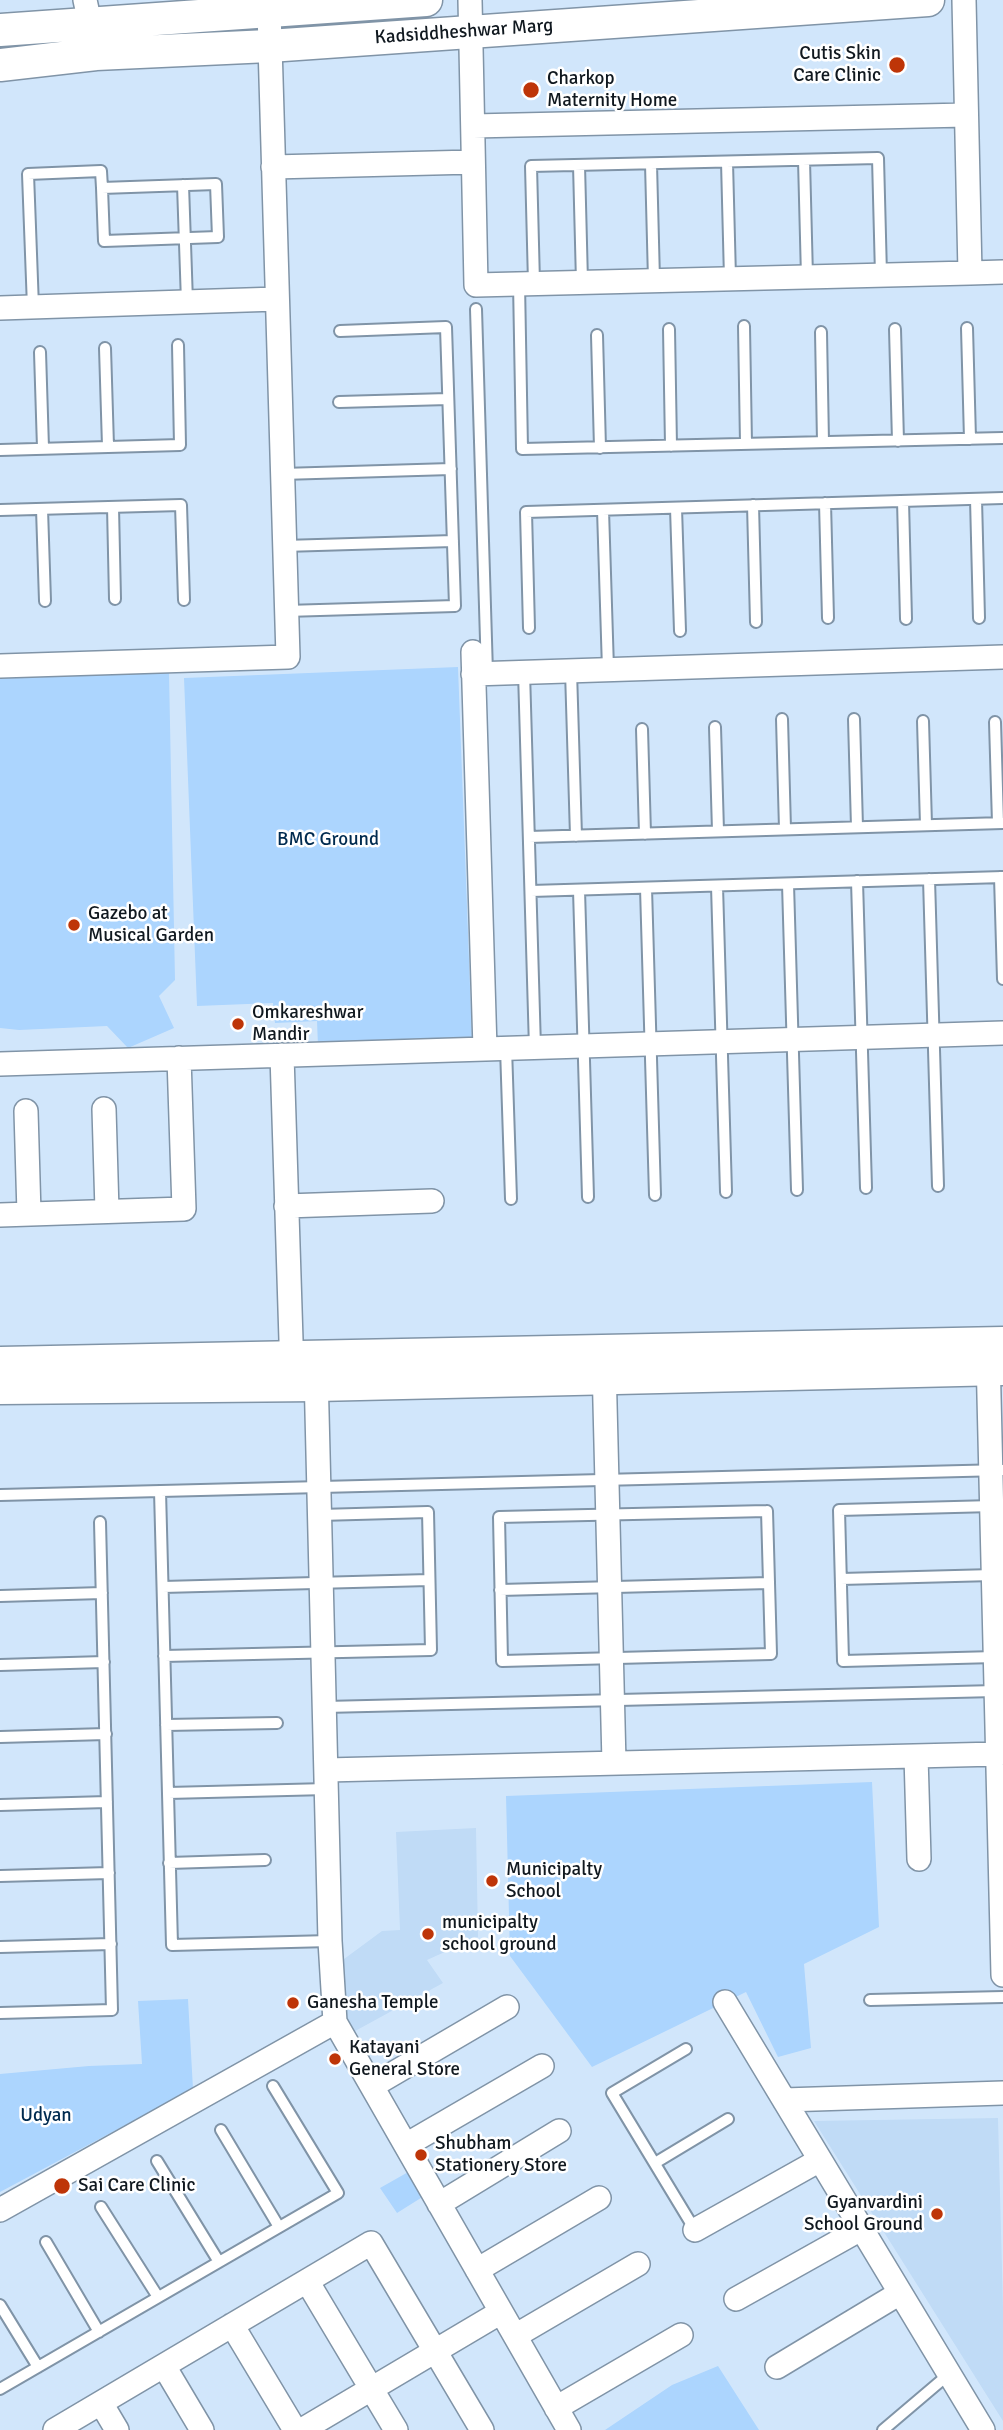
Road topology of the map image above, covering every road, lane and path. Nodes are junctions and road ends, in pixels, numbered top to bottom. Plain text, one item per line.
1 (426, 0) edge
2 (470, 0) edge
3 (928, 0) edge
4 (964, 0) edge
5 (178, 9) edge
6 (268, 11) junction
7 (90, 26) edge
8 (0, 30) edge
9 (472, 32) junction
10 (269, 46) junction
11 (0, 65) edge
12 (966, 114) junction
13 (472, 126) junction
14 (804, 160) junction
15 (473, 162) junction
16 (727, 162) junction
17 (651, 164) junction
18 (579, 165) junction
19 (273, 167) junction
20 (183, 185) junction
21 (102, 188) junction
22 (185, 238) junction
23 (1003, 272) edge
24 (970, 273) junction
25 (881, 275) junction
26 (807, 277) junction
27 (730, 278) junction
28 (654, 280) junction
29 (582, 282) junction
30 (526, 283) junction
31 (277, 299) junction
32 (187, 302) junction
33 (33, 307) junction
34 (0, 308) edge
35 (476, 309) dead end
36 (744, 326) dead end
37 (967, 328) dead end
38 (669, 329) dead end
39 (895, 329) dead end
40 (340, 331) dead end
41 (821, 332) dead end
42 (597, 335) dead end
43 (178, 345) dead end
44 (106, 348) dead end
45 (40, 352) dead end
46 (448, 399) junction
47 (339, 402) dead end
48 (1003, 438) edge
49 (970, 439) junction
50 (898, 441) junction
51 (823, 442) junction
52 (746, 444) junction
53 (108, 446) junction
54 (671, 446) junction
55 (43, 448) junction
56 (600, 448) junction
57 (0, 450) edge
58 (451, 469) junction
59 (282, 474) junction
60 (1003, 498) edge
61 (976, 499) junction
62 (903, 501) junction
63 (825, 503) junction
64 (753, 505) junction
65 (113, 507) junction
66 (676, 508) junction
67 (42, 509) junction
68 (0, 510) edge
69 (603, 510) junction
70 (453, 541) junction
71 (284, 546) junction
72 (115, 599) dead end
73 (184, 600) dead end
74 (45, 601) dead end
75 (286, 611) junction
76 (828, 618) dead end
77 (979, 618) dead end
78 (906, 619) dead end
79 (757, 622) dead end
80 (529, 628) dead end
81 (680, 631) dead end
82 (1003, 657) edge
83 (0, 666) edge
84 (478, 666) junction
85 (608, 669) junction
86 (571, 671) junction
87 (524, 672) junction
88 (782, 719) dead end
89 (854, 719) dead end
90 (923, 721) dead end
91 (995, 722) dead end
92 (715, 726) dead end
93 (642, 729) dead end
94 (1001, 823) edge
95 (926, 825) junction
96 (857, 827) junction
97 (785, 829) junction
98 (718, 831) junction
99 (645, 834) junction
100 (576, 836) junction
101 (529, 837) junction
102 (1001, 877) edge
103 (929, 879) junction
104 (857, 881) junction
105 (788, 884) junction
106 (717, 886) junction
107 (646, 888) junction
108 (579, 890) junction
109 (530, 891) junction
110 (1003, 979) edge
111 (1003, 1033) edge
112 (933, 1035) junction
113 (862, 1038) junction
114 (792, 1040) junction
115 (722, 1042) junction
116 (651, 1044) junction
117 (583, 1046) junction
118 (535, 1048) junction
119 (496, 1049) junction
120 (282, 1055) junction
121 (179, 1058) junction
122 (0, 1064) edge
123 (104, 1109) dead end
124 (26, 1111) dead end
125 (938, 1186) dead end
126 (866, 1188) dead end
127 (797, 1190) dead end
128 (726, 1192) dead end
129 (655, 1195) dead end
130 (588, 1197) dead end
131 (511, 1199) dead end
132 (432, 1201) dead end
133 (286, 1206) junction
134 (107, 1211) junction
135 (29, 1214) junction
136 (0, 1215) edge
137 (995, 1356) edge
138 (0, 1363) edge
139 (604, 1365) junction
140 (304, 1371) junction
141 (0, 1388) edge
142 (997, 1470) edge
143 (607, 1480) junction
144 (319, 1487) junction
145 (160, 1491) junction
146 (0, 1495) edge
147 (997, 1506) edge
148 (608, 1514) junction
149 (320, 1515) junction
150 (100, 1522) dead end
151 (998, 1575) edge
152 (841, 1579) junction
153 (429, 1580) junction
154 (321, 1583) junction
155 (769, 1583) junction
156 (163, 1587) junction
157 (609, 1587) junction
158 (500, 1590) junction
159 (102, 1593) junction
160 (0, 1595) edge
161 (323, 1652) junction
162 (164, 1656) junction
163 (995, 1657) junction
164 (611, 1658) junction
165 (104, 1662) junction
166 (0, 1665) edge
167 (996, 1691) junction
168 (612, 1700) junction
169 (325, 1707) junction
170 (276, 1723) dead end
171 (166, 1725) junction
172 (106, 1734) junction
173 (0, 1737) edge
174 (998, 1754) junction
175 (916, 1756) junction
176 (614, 1763) junction
177 (326, 1780) junction
178 (168, 1793) junction
179 (107, 1802) junction
180 (0, 1805) edge
181 (919, 1859) dead end
182 (265, 1860) dead end
183 (1002, 1860) edge
184 (169, 1863) junction
185 (109, 1873) junction
186 (0, 1875) edge
187 (1002, 1927) edge
188 (330, 1941) junction
189 (111, 1944) junction
190 (0, 1947) edge
191 (1003, 1975) edge
192 (1003, 1997) edge
193 (870, 2000) dead end
194 (725, 2002) dead end
195 (507, 2007) dead end
196 (0, 2013) edge
197 (335, 2022) junction
198 (686, 2049) dead end
199 (541, 2066) dead end
200 (273, 2086) dead end
201 (372, 2086) junction
202 (1003, 2093) edge
203 (784, 2100) junction
204 (728, 2119) dead end
205 (221, 2130) dead end
206 (559, 2131) dead end
207 (406, 2146) junction
208 (820, 2160) junction
209 (157, 2161) dead end
210 (654, 2163) junction
211 (599, 2198) dead end
212 (439, 2204) junction
213 (101, 2207) dead end
214 (0, 2210) edge
215 (279, 2227) junction
216 (862, 2229) junction
217 (695, 2230) joint
218 (46, 2242) dead end
219 (219, 2262) junction
220 (638, 2264) dead end
221 (477, 2270) junction
222 (307, 2281) junction
223 (900, 2294) junction
224 (158, 2297) junction
225 (736, 2298) dead end
226 (0, 2305) edge
227 (501, 2312) junction
228 (232, 2325) junction
229 (99, 2332) junction
230 (681, 2335) dead end
231 (515, 2336) junction
232 (435, 2351) junction
233 (164, 2366) junction
234 (38, 2367) junction
235 (777, 2367) dead end
236 (949, 2374) junction
237 (0, 2389) edge
238 (372, 2389) junction
239 (101, 2403) junction
240 (556, 2408) junction
241 (304, 2429) edge
242 (55, 2430) edge
243 (117, 2430) edge
244 (202, 2430) edge
245 (396, 2430) edge
246 (482, 2430) edge
247 (569, 2430) edge
248 (883, 2430) edge
249 (983, 2430) edge

1 - 6 main road, Kadsiddheshwar Marg
2 - 9 street
3 - 9 main road, Kadsiddheshwar Marg
4 - 12 street
5 - 6 main road, Kadsiddheshwar Marg
5 - 7 main road, Kadsiddheshwar Marg
6 - 10 street
7 - 8 main road, Kadsiddheshwar Marg
7 - 10 main road, Kadsiddheshwar Marg
7 - 11 main road, Kadsiddheshwar Marg
9 - 10 main road, Kadsiddheshwar Marg
9 - 13 street
10 - 19 street
12 - 13 street
12 - 24 street
13 - 15 street
14 - 16 lane
14 - 25 lane
14 - 26 lane
15 - 19 street
15 - 30 street
16 - 17 lane
16 - 27 lane
17 - 18 lane
17 - 28 lane
18 - 29 lane
18 - 30 lane
19 - 31 street
20 - 21 lane
20 - 22 lane
20 - 22 lane
21 - 22 lane
21 - 33 lane
22 - 32 lane
23 - 24 street
24 - 25 street
25 - 26 street
26 - 27 street
27 - 28 street
28 - 29 street
29 - 30 street
30 - 56 lane
31 - 32 street
31 - 59 street
32 - 33 street
33 - 34 street
35 - 84 lane
36 - 52 lane
37 - 49 lane
38 - 54 lane
39 - 50 lane
40 - 46 lane
41 - 51 lane
42 - 56 lane
43 - 53 lane
44 - 53 lane
45 - 55 lane
46 - 47 lane
46 - 58 lane
48 - 49 lane
49 - 50 lane
50 - 51 lane
51 - 52 lane
52 - 54 lane
53 - 55 lane
54 - 56 lane
55 - 57 lane
58 - 59 lane
58 - 70 lane
59 - 71 street
60 - 61 lane
61 - 62 lane
61 - 77 lane
62 - 63 lane
62 - 78 lane
63 - 64 lane
63 - 76 lane
64 - 66 lane
64 - 79 lane
65 - 67 lane
65 - 72 lane
65 - 73 lane
66 - 69 lane
66 - 81 lane
67 - 68 lane
67 - 74 lane
69 - 80 lane
69 - 85 lane
70 - 71 lane
70 - 75 lane
71 - 75 street
75 - 83 street
82 - 85 street
84 - 87 street
84 - 119 street
85 - 86 street
86 - 87 street
86 - 100 lane
87 - 101 lane
88 - 97 lane
89 - 96 lane
90 - 95 lane
91 - 94 lane
92 - 98 lane
93 - 99 lane
94 - 95 lane
95 - 96 lane
96 - 97 lane
97 - 98 lane
98 - 99 lane
99 - 100 lane
100 - 101 lane
101 - 109 lane
102 - 103 lane
102 - 110 lane
103 - 104 lane
103 - 112 lane
104 - 105 lane
104 - 113 lane
105 - 106 lane
105 - 114 lane
106 - 107 lane
106 - 115 lane
107 - 108 lane
107 - 116 lane
108 - 109 lane
108 - 117 lane
109 - 118 lane
111 - 112 street
112 - 113 street
112 - 125 lane
113 - 114 street
113 - 126 lane
114 - 115 street
114 - 127 lane
115 - 116 street
115 - 128 lane
116 - 117 street
116 - 129 lane
117 - 118 street
117 - 130 lane
118 - 119 street
119 - 120 street
119 - 131 lane
120 - 121 street
120 - 133 street
121 - 122 street
121 - 134 street
123 - 134 street
124 - 135 street
132 - 133 street
133 - 140 street
134 - 135 street
135 - 136 street
137 - 139 main road
137 - 142 street
138 - 140 main road
139 - 140 main road
139 - 143 street
140 - 141 main road
140 - 144 street
142 - 143 lane
142 - 147 street
143 - 144 lane
143 - 148 street
144 - 145 lane
144 - 149 street
145 - 146 lane
145 - 156 lane
147 - 151 street
147 - 152 lane
148 - 155 lane
148 - 157 street
148 - 158 lane
149 - 153 lane
149 - 154 street
150 - 159 lane
151 - 152 lane
151 - 163 street
152 - 163 lane
153 - 154 lane
153 - 161 lane
154 - 156 lane
154 - 161 street
155 - 157 lane
155 - 164 lane
156 - 162 lane
157 - 158 lane
157 - 164 street
158 - 164 lane
159 - 160 lane
159 - 165 lane
161 - 162 lane
161 - 169 street
162 - 171 lane
163 - 167 street
164 - 168 street
165 - 166 lane
165 - 172 lane
167 - 168 lane
167 - 174 street
168 - 169 lane
168 - 176 street
169 - 177 street
170 - 171 lane
171 - 178 lane
172 - 173 lane
172 - 179 lane
174 - 175 street
174 - 183 street
175 - 176 street
175 - 181 street
176 - 177 street
177 - 178 lane
177 - 188 street
178 - 184 lane
179 - 180 lane
179 - 185 lane
182 - 184 lane
183 - 187 street
184 - 188 lane
185 - 186 lane
185 - 189 lane
187 - 191 street
188 - 197 street
189 - 190 lane
189 - 196 lane
192 - 193 lane
194 - 203 street
195 - 201 street
197 - 201 street
197 - 214 street
198 - 210 lane
199 - 207 street
200 - 215 lane
201 - 207 street
202 - 203 street
203 - 208 street
204 - 210 lane
205 - 215 lane
206 - 212 street
207 - 212 street
208 - 216 street
208 - 217 street
209 - 219 lane
210 - 217 lane
211 - 221 street
212 - 221 street
213 - 224 lane
215 - 219 lane
216 - 223 street
216 - 225 street
218 - 229 lane
219 - 224 lane
220 - 231 street
221 - 227 street
222 - 228 street
222 - 232 street
222 - 238 street
223 - 235 street
223 - 236 street
224 - 229 lane
226 - 234 lane
227 - 231 street
227 - 232 street
228 - 233 street
228 - 241 street
229 - 234 lane
230 - 240 street
231 - 240 street
232 - 238 street
232 - 246 street
233 - 239 street
233 - 244 street
234 - 237 lane
236 - 248 lane
236 - 249 street
238 - 241 street
238 - 245 street
239 - 242 street
239 - 243 street
240 - 247 street

